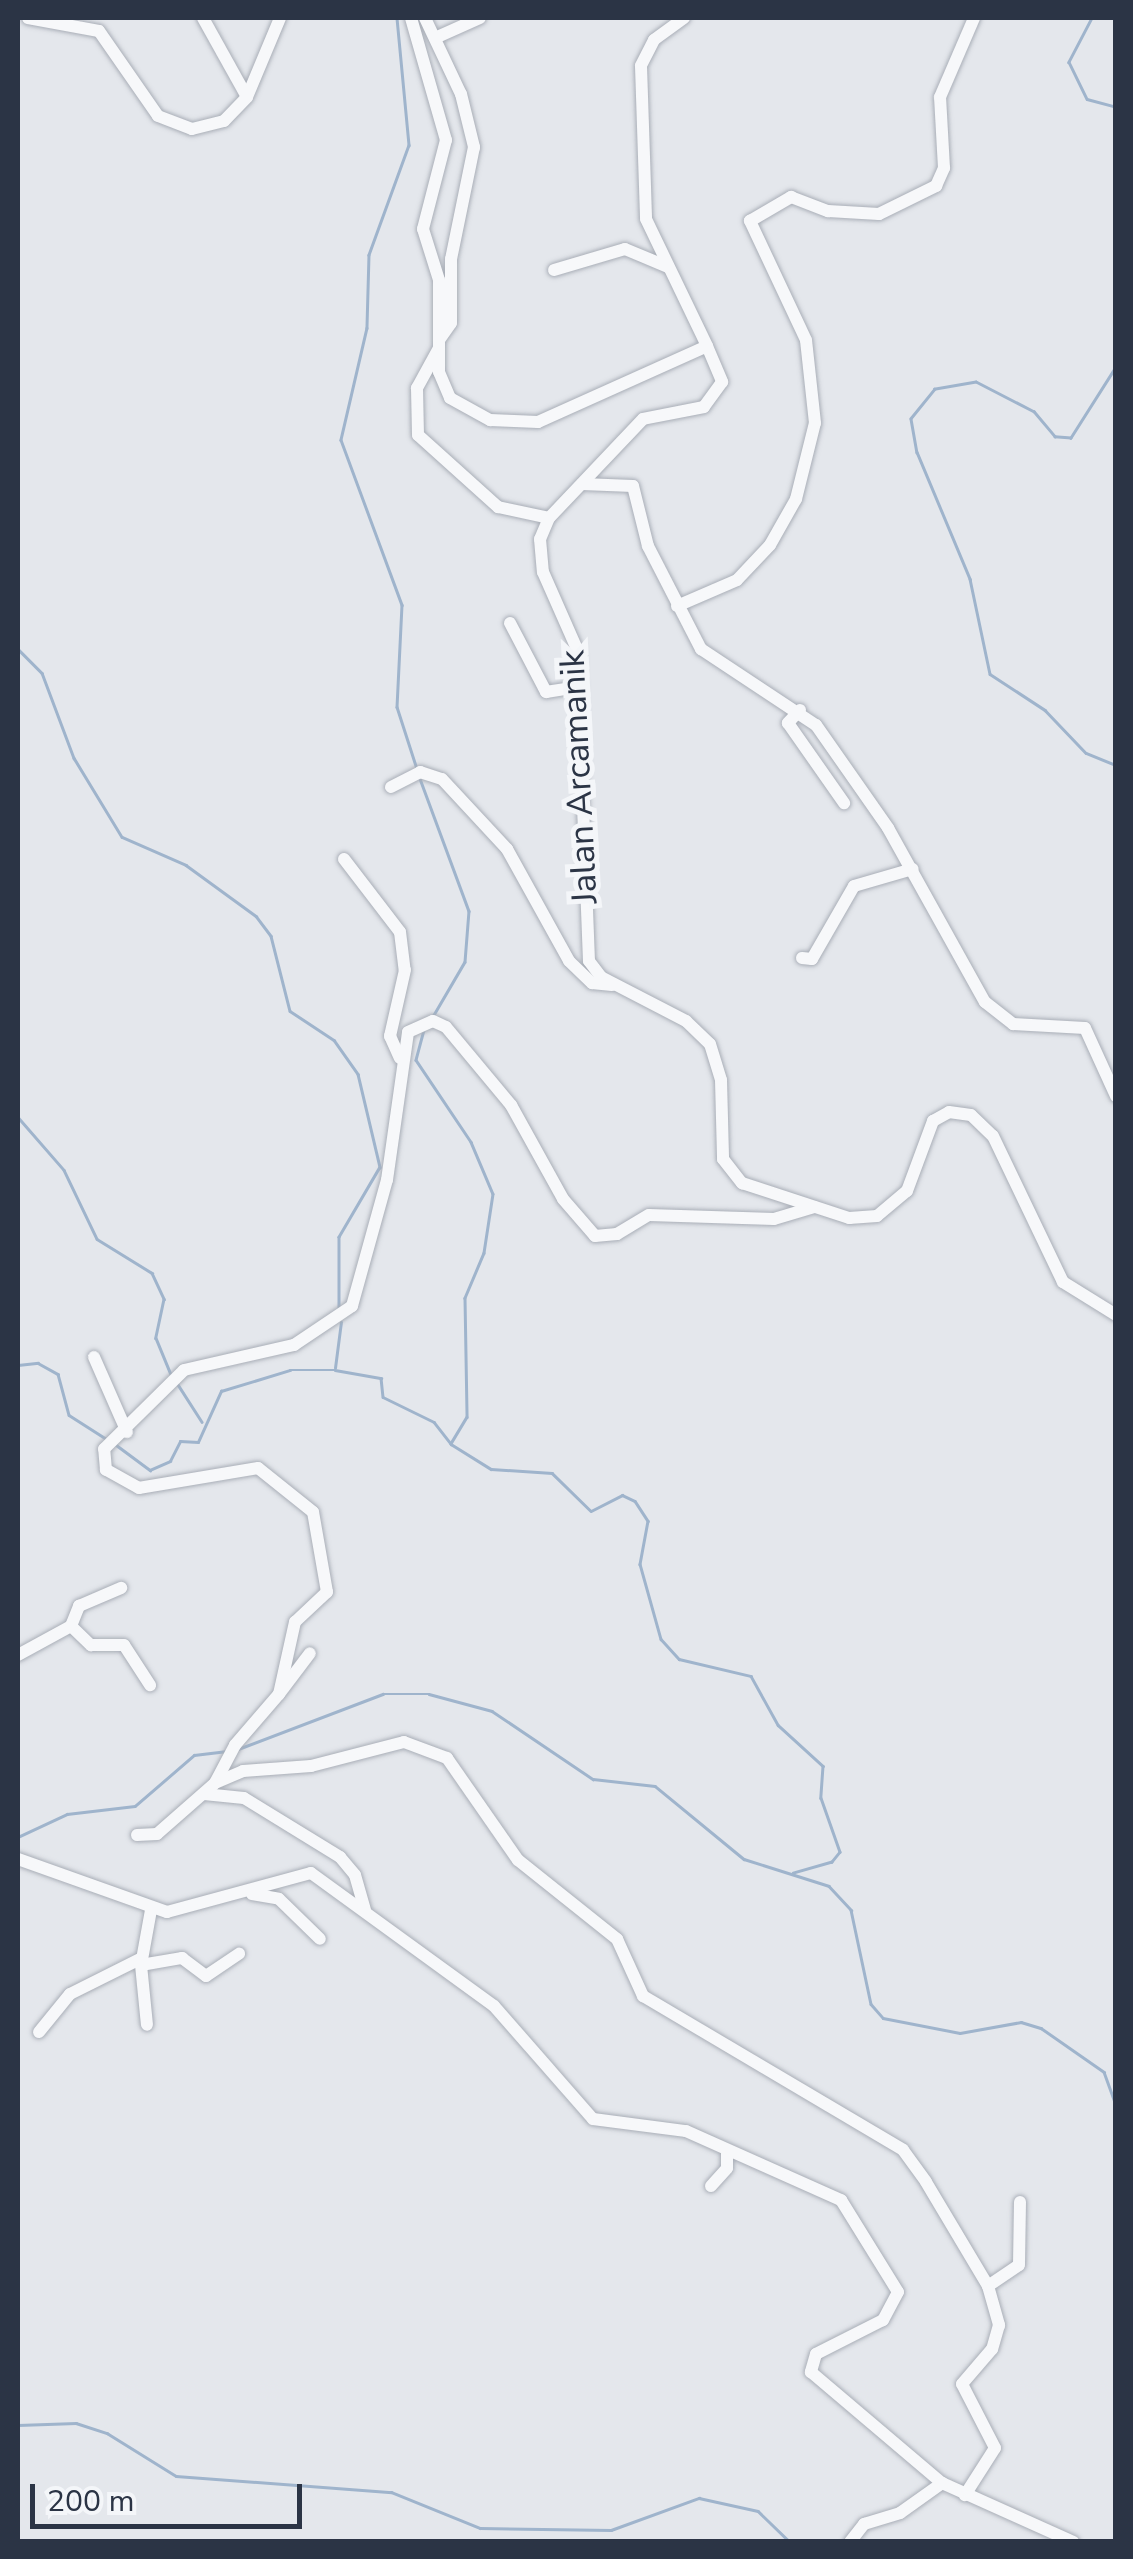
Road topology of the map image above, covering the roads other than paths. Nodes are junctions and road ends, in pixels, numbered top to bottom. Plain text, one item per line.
1 (29, 18) edge
2 (203, 18) edge
3 (280, 18) edge
4 (411, 18) edge
5 (425, 18) edge
6 (480, 18) edge
7 (684, 18) edge
8 (964, 18) edge
9 (974, 18) edge
10 (18, 30) edge
11 (435, 38) junction
12 (968, 38) junction
13 (247, 97) junction
14 (668, 268) junction
15 (554, 270) dead end
16 (439, 344) junction
17 (707, 346) junction
18 (582, 484) junction
19 (549, 518) junction
20 (678, 606) junction
21 (510, 623) dead end
22 (579, 687) junction
23 (800, 710) junction
24 (391, 787) dead end
25 (844, 803) dead end
26 (344, 859) dead end
27 (913, 869) junction
28 (802, 958) dead end
29 (615, 984) junction
30 (400, 1058) junction
31 (1116, 1096) edge
32 (814, 1207) junction
33 (1116, 1314) edge
34 (94, 1357) dead end
35 (116, 1438) junction
36 (121, 1588) dead end
37 (71, 1626) junction
38 (310, 1653) dead end
39 (18, 1655) edge
40 (150, 1685) dead end
41 (279, 1694) junction
42 (215, 1783) junction
43 (204, 1794) junction
44 (136, 1835) dead end
45 (18, 1859) edge
46 (249, 1894) junction
47 (152, 1910) junction
48 (365, 1913) junction
49 (320, 1939) dead end
50 (238, 1954) dead end
51 (141, 1962) junction
52 (147, 2025) dead end
53 (38, 2032) dead end
54 (727, 2150) junction
55 (711, 2186) dead end
56 (1020, 2202) dead end
57 (988, 2286) junction
58 (942, 2483) junction
59 (965, 2495) junction
60 (850, 2542) edge
61 (1073, 2542) edge

1 - 10 street
1 - 13 street
2 - 13 street
3 - 13 street
4 - 16 street
5 - 11 street
6 - 11 street
7 - 14 street
8 - 12 street
9 - 12 street
11 - 16 street
12 - 20 street
14 - 15 street
14 - 17 street
16 - 17 street
16 - 19 street
17 - 18 street
18 - 19 street
18 - 20 street
19 - 22 street, Jalan Arcamanik
20 - 23 street
21 - 22 street
22 - 29 street, Jalan Arcamanik
23 - 25 street
23 - 27 street
24 - 29 street
26 - 30 street
27 - 28 street
27 - 31 street
29 - 32 street, Jalan Arcamanik
30 - 32 street
30 - 35 street
32 - 33 street, Jalan Arcamanik
34 - 35 street
35 - 41 street
36 - 37 street
37 - 39 street
37 - 40 street
38 - 41 street
41 - 42 street
42 - 43 street
42 - 57 street
43 - 44 street
43 - 48 street
45 - 47 street
46 - 47 street
46 - 48 street
46 - 49 street
47 - 51 street
48 - 54 street
50 - 51 street
51 - 52 street
51 - 53 street
54 - 55 street
54 - 58 street
56 - 57 street
57 - 59 street
58 - 59 street
58 - 60 street
59 - 61 street

